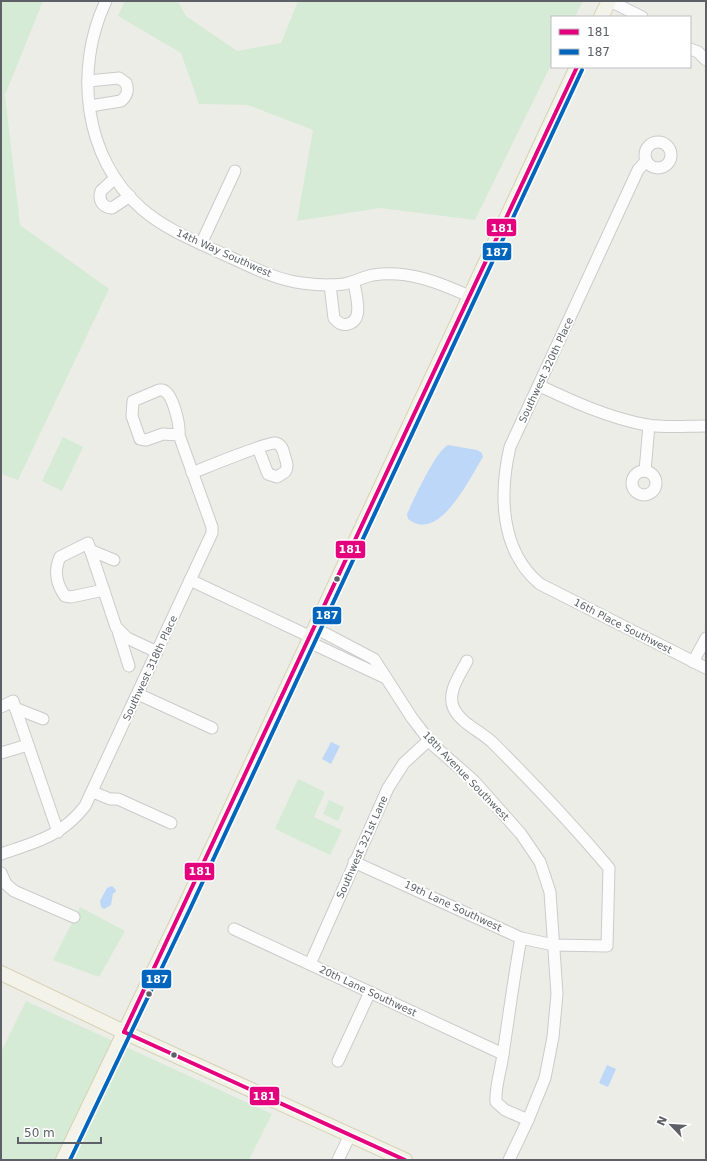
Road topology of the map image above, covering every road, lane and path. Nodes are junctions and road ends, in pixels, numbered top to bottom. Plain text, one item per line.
1 (106, 1) edge
2 (609, 1) edge
3 (603, 16) edge
4 (640, 16) edge
5 (691, 49) edge
6 (706, 60) edge
7 (577, 68) edge
8 (88, 81) junction
9 (90, 106) junction
10 (646, 161) dead end
11 (235, 171) dead end
12 (115, 178) junction
13 (130, 196) junction
14 (201, 244) junction
15 (354, 282) junction
16 (330, 285) junction
17 (469, 296) junction
18 (540, 386) junction
19 (649, 425) junction
20 (706, 426) edge
21 (179, 435) junction
22 (258, 448) dead end
23 (645, 471) dead end
24 (192, 473) junction
25 (90, 550) junction
26 (114, 560) dead end
27 (190, 580) junction
28 (540, 584) joint
29 (104, 590) junction
30 (116, 627) junction
31 (312, 636) junction
32 (706, 638) edge
33 (157, 652) junction
34 (467, 661) dead end
35 (694, 662) junction
36 (129, 666) dead end
37 (706, 668) edge
38 (138, 694) junction
39 (1, 706) edge
40 (15, 708) junction
41 (43, 719) dead end
42 (212, 728) dead end
43 (429, 740) junction
44 (28, 744) junction
45 (1, 753) edge
46 (93, 792) junction
47 (171, 823) dead end
48 (58, 832) junction
49 (1, 854) edge
50 (354, 862) junction
51 (1, 873) edge
52 (4, 886) edge
53 (74, 917) dead end
54 (234, 928) dead end
55 (521, 938) junction
56 (554, 945) junction
57 (310, 964) junction
58 (1, 973) edge
59 (370, 992) junction
60 (124, 1032) junction
61 (503, 1054) junction
62 (338, 1061) dead end
63 (528, 1120) junction
64 (350, 1135) junction
65 (63, 1160) edge
66 (338, 1160) edge
67 (406, 1160) edge
68 (509, 1160) edge

1 - 8 street, 14th Way Southwest
2 - 3 main road
2 - 4 street
5 - 6 street
7 - 17 main road
8 - 9 street, 14th Way Southwest
8 - 9 street
9 - 12 street, 14th Way Southwest
10 - 18 street, Southwest 320th Place
11 - 14 street
12 - 13 street, 14th Way Southwest
12 - 13 street
13 - 14 street, 14th Way Southwest
14 - 16 street, 14th Way Southwest
15 - 16 street, 14th Way Southwest
15 - 16 street
15 - 17 street, 14th Way Southwest
17 - 31 main road
18 - 19 street
18 - 28 street, Southwest 320th Place
19 - 20 street
19 - 23 street
21 - 21 street, Southwest 318th Place
21 - 24 street, Southwest 318th Place
22 - 24 street
24 - 27 street, Southwest 318th Place
25 - 26 street
25 - 29 street
25 - 29 street
27 - 31 street, 18th Avenue Southwest
27 - 33 street, Southwest 318th Place
28 - 35 street, 16th Place Southwest
29 - 30 street
30 - 33 street
30 - 36 street
31 - 43 street, 18th Avenue Southwest
31 - 60 main road
32 - 35 street
33 - 38 street, Southwest 318th Place
34 - 56 street, 19th Lane Southwest
35 - 37 street, 16th Place Southwest
38 - 42 street
38 - 46 street, Southwest 318th Place
39 - 40 street
40 - 41 street
40 - 44 street
43 - 50 street, Southwest 321st Lane
43 - 56 street, 18th Avenue Southwest
44 - 45 street
44 - 48 street
46 - 47 street
46 - 48 street, Southwest 318th Place
48 - 49 street, Southwest 318th Place
50 - 55 street, 19th Lane Southwest
50 - 57 street, Southwest 321st Lane
51 - 52 street
52 - 53 street
54 - 57 street, 20th Lane Southwest
55 - 56 street, 19th Lane Southwest
55 - 61 street
56 - 63 street, 18th Avenue Southwest
57 - 59 street, 20th Lane Southwest
58 - 60 main road
59 - 61 street, 20th Lane Southwest
59 - 62 street
60 - 64 main road
60 - 65 main road
61 - 63 street
63 - 68 street, 18th Avenue Southwest
64 - 66 street
64 - 67 main road

